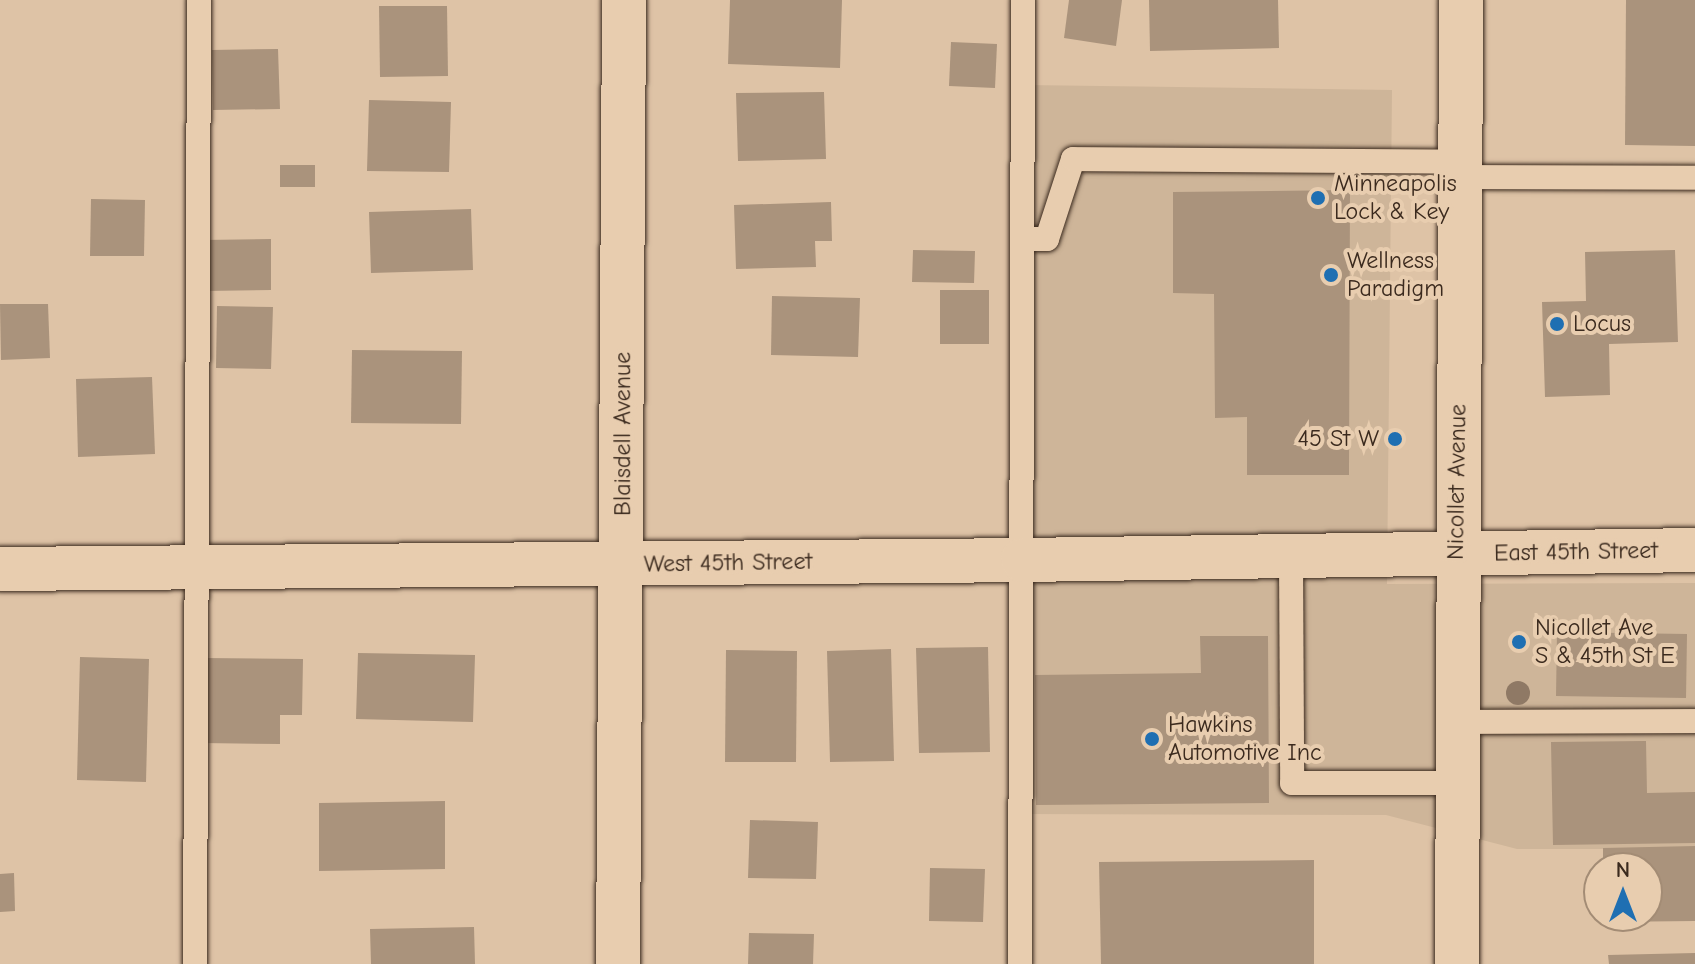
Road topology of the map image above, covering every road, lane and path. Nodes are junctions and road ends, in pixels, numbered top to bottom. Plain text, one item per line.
1 (199, 0) edge
2 (624, 0) edge
3 (1023, 0) edge
4 (1461, 0) edge
5 (1460, 169) junction
6 (1695, 178) edge
7 (1023, 239) junction
8 (1695, 550) edge
9 (1457, 553) junction
10 (1291, 556) junction
11 (1023, 560) junction
12 (623, 564) junction
13 (197, 568) junction
14 (0, 569) edge
15 (1695, 721) edge
16 (1456, 722) junction
17 (1457, 783) junction
18 (195, 964) edge
19 (618, 964) edge
20 (1020, 964) edge
21 (1457, 964) edge

1 - 13 lane
2 - 12 street, Blaisdell Avenue
3 - 7 lane
4 - 5 street, Nicollet Avenue
5 - 6 lane
5 - 7 lane
5 - 9 street, Nicollet Avenue
7 - 11 lane
8 - 9 street, East 45th Street
9 - 10 street, West 45th Street
9 - 16 street, Nicollet Avenue
10 - 11 street, West 45th Street
10 - 17 lane
11 - 12 street, West 45th Street
11 - 20 lane
12 - 13 street, West 45th Street
12 - 19 street, Blaisdell Avenue
13 - 14 street, West 45th Street
13 - 18 lane
15 - 16 lane
16 - 17 street, Nicollet Avenue
17 - 21 street, Nicollet Avenue

